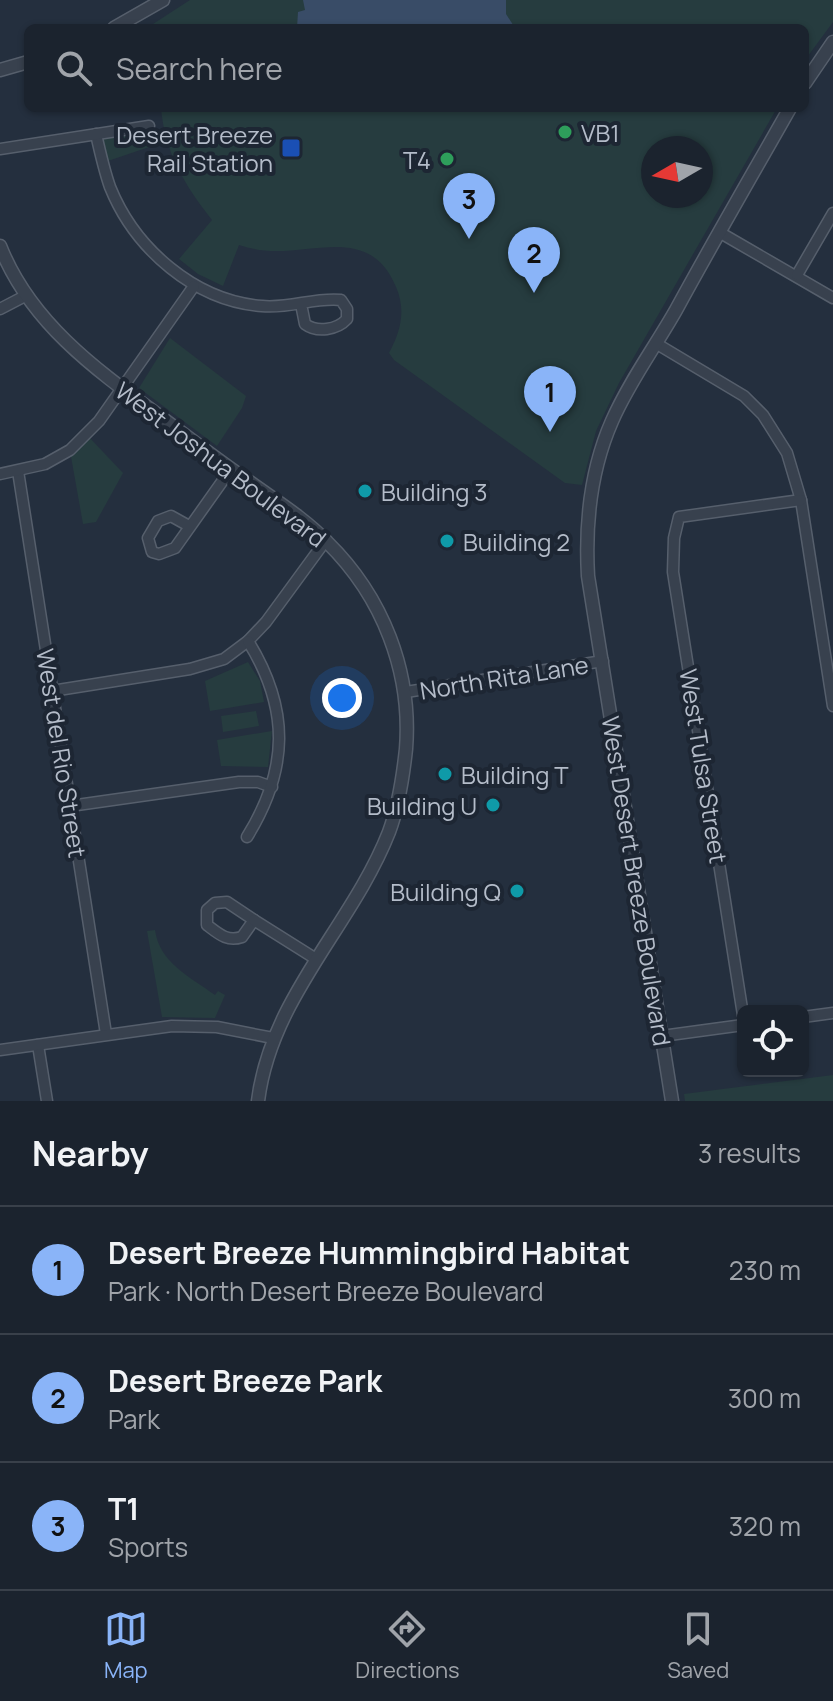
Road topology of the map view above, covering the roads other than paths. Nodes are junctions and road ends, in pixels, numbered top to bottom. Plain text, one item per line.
1 (163, 0) edge
2 (121, 24) edge
3 (833, 42) edge
4 (24, 63) edge
5 (0, 70) edge
6 (809, 77) edge
7 (788, 112) edge
8 (149, 126) dead end
9 (96, 134) junction
10 (0, 149) edge
11 (833, 213) edge
12 (719, 232) junction
13 (0, 246) edge
14 (797, 275) junction
15 (194, 286) junction
16 (25, 296) junction
17 (833, 298) edge
18 (301, 304) junction
19 (0, 309) edge
20 (657, 344) junction
21 (121, 388) junction
22 (231, 469) junction
23 (18, 471) junction
24 (0, 474) edge
25 (801, 500) junction
26 (189, 526) dead end
27 (326, 540) junction
28 (248, 641) junction
29 (603, 661) junction
30 (52, 691) junction
31 (406, 692) junction
32 (833, 706) edge
33 (272, 787) junction
34 (70, 806) junction
35 (247, 837) dead end
36 (254, 920) junction
37 (316, 959) junction
38 (741, 1005) edge
39 (833, 1013) edge
40 (809, 1016) edge
41 (737, 1026) edge
42 (106, 1034) junction
43 (662, 1036) junction
44 (273, 1038) junction
45 (38, 1045) junction
46 (0, 1050) edge
47 (47, 1101) edge
48 (258, 1101) edge
49 (672, 1101) edge

1 - 2 street
3 - 6 street
4 - 5 street
7 - 12 street, West Desert Breeze Boulevard
8 - 9 street
9 - 10 street
9 - 15 street
11 - 14 street
12 - 14 street
12 - 20 street, West Desert Breeze Boulevard
13 - 16 street, West Joshua Boulevard
14 - 17 street
15 - 18 street
15 - 21 street
16 - 19 street
16 - 21 street, West Joshua Boulevard
18 - 18 street
20 - 25 street
20 - 29 street, West Desert Breeze Boulevard
21 - 22 street, West Joshua Boulevard
21 - 23 street
22 - 26 street
22 - 27 street, West Joshua Boulevard
23 - 24 street
23 - 30 street, West del Rio Street
25 - 32 street
25 - 38 street, West Tulsa Street
27 - 28 street
27 - 31 street, West Joshua Boulevard
28 - 30 street
28 - 33 street
29 - 31 street, North Rita Lane
29 - 43 street, West Desert Breeze Boulevard
30 - 34 street, West del Rio Street
31 - 37 street, West Joshua Boulevard
33 - 34 street
33 - 35 street
34 - 42 street, West del Rio Street
36 - 36 street
36 - 37 street
37 - 44 street, West Joshua Boulevard
39 - 40 street
41 - 43 street
42 - 44 street
42 - 45 street
43 - 49 street, West Desert Breeze Boulevard
44 - 48 street, West Joshua Boulevard
45 - 46 street
45 - 47 street

